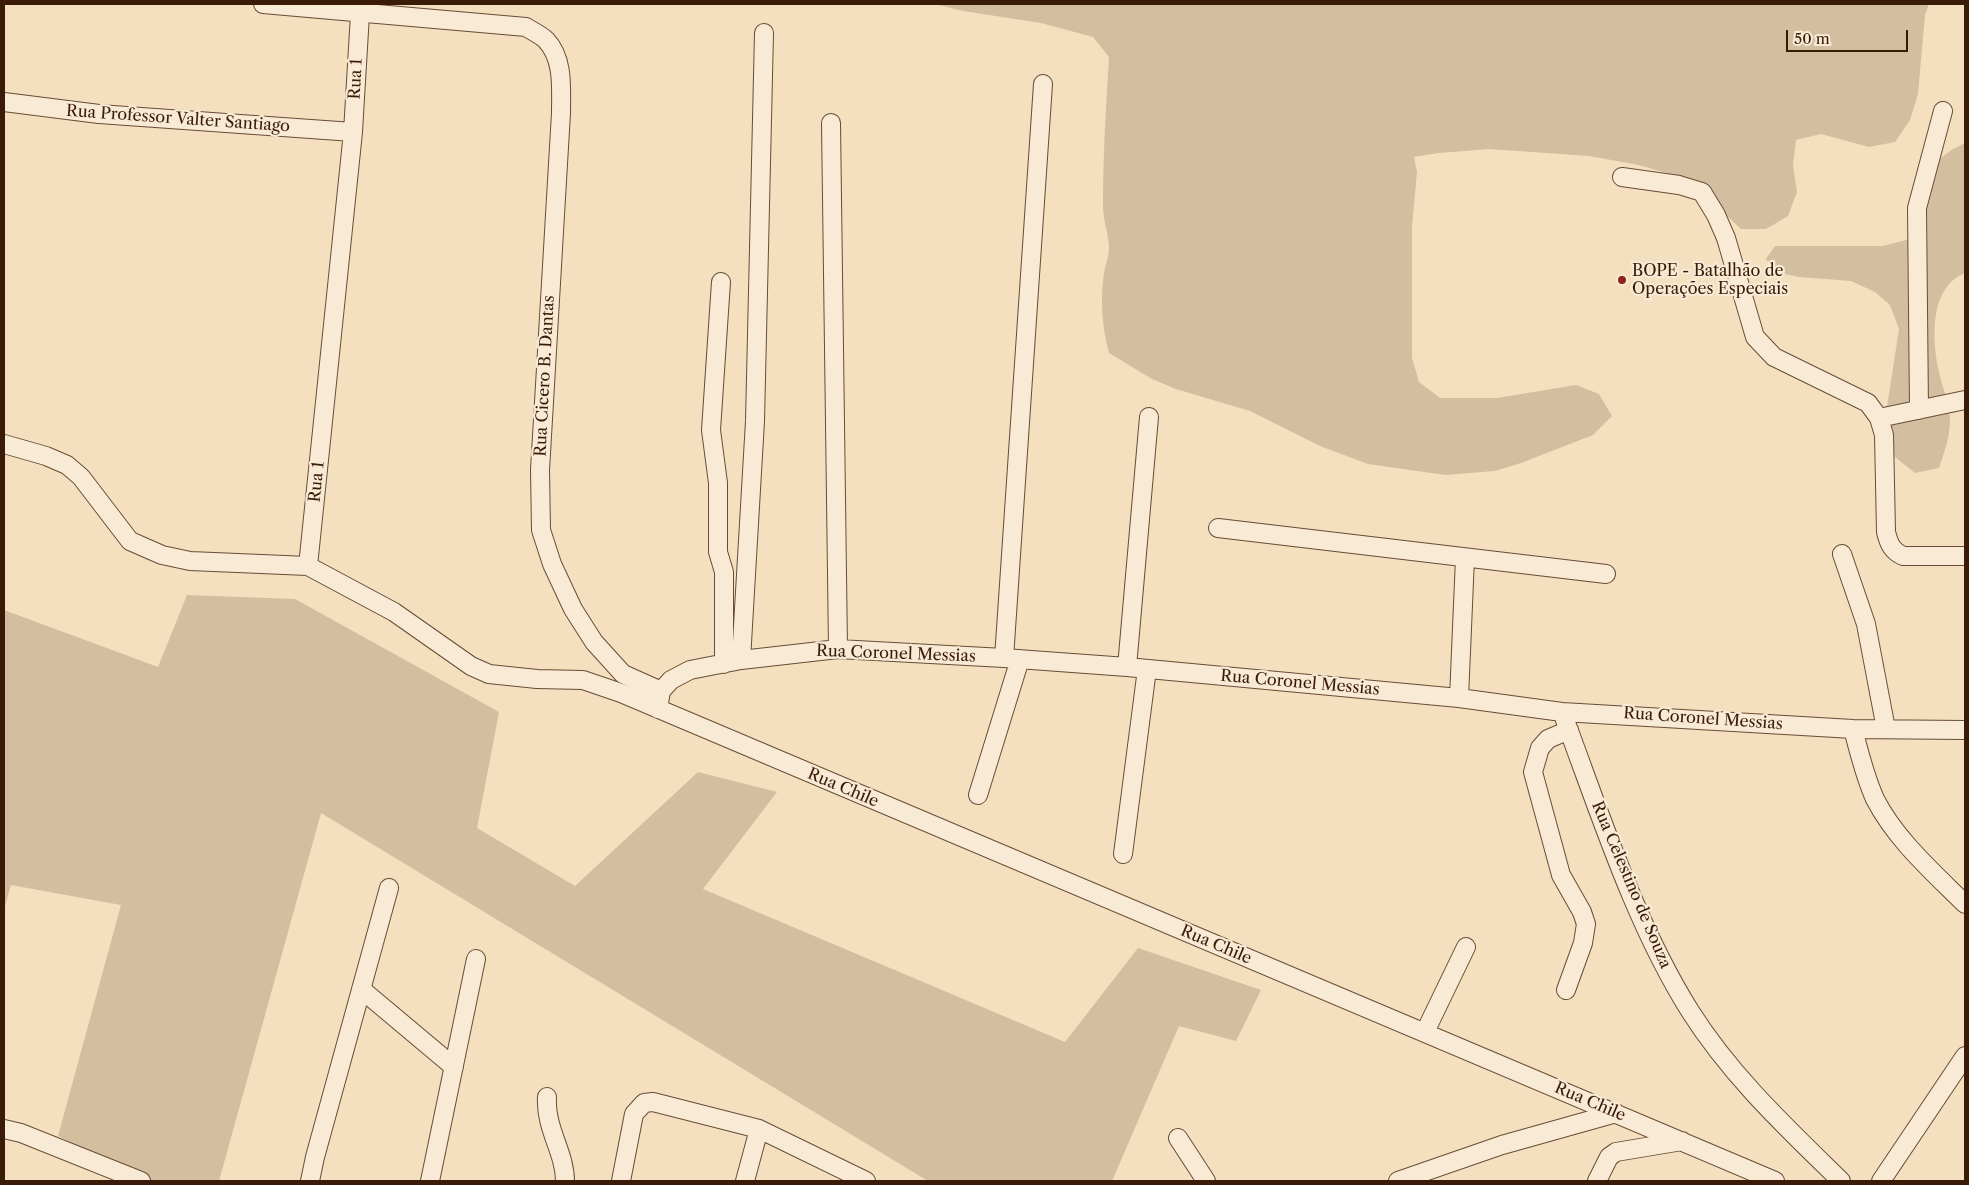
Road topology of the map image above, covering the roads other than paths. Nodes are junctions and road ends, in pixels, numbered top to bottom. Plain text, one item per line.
1 (263, 4) edge
2 (360, 14) junction
3 (764, 33) dead end
4 (1043, 84) dead end
5 (4, 102) edge
6 (1943, 111) dead end
7 (831, 123) dead end
8 (353, 132) junction
9 (1622, 177) dead end
10 (721, 282) dead end
11 (1965, 400) edge
12 (1919, 410) junction
13 (1149, 417) dead end
14 (1879, 418) junction
15 (4, 444) edge
16 (1218, 528) dead end
17 (1842, 554) dead end
18 (1965, 556) edge
19 (1466, 558) junction
20 (308, 566) junction
21 (1606, 574) dead end
22 (838, 649) junction
23 (1012, 658) junction
24 (741, 660) junction
25 (724, 664) junction
26 (1127, 667) junction
27 (1147, 669) junction
28 (661, 691) junction
29 (1459, 698) junction
30 (658, 710) junction
31 (1562, 712) junction
32 (1853, 729) junction
33 (1886, 729) junction
34 (1569, 730) junction
35 (1965, 730) edge
36 (978, 795) dead end
37 (1123, 854) dead end
38 (389, 888) dead end
39 (1965, 904) edge
40 (1466, 947) dead end
41 (476, 959) dead end
42 (361, 989) junction
43 (1566, 990) dead end
44 (1425, 1032) junction
45 (1965, 1056) edge
46 (454, 1067) junction
47 (547, 1097) dead end
48 (1616, 1113) junction
49 (4, 1129) edge
50 (759, 1129) junction
51 (1178, 1138) dead end
52 (1682, 1141) junction
53 (141, 1181) edge
54 (310, 1181) edge
55 (430, 1181) edge
56 (565, 1181) edge
57 (620, 1181) edge
58 (746, 1181) edge
59 (866, 1181) edge
60 (1206, 1181) edge
61 (1398, 1181) edge
62 (1597, 1181) edge
63 (1775, 1181) edge
64 (1841, 1181) edge
65 (1881, 1181) edge

1 - 2 street
2 - 8 street, Rua 1
2 - 28 street, Rua Cicero B. Dantas
3 - 24 street
4 - 23 street
5 - 8 street, Rua Professor Valter Santiago
6 - 12 street
7 - 22 street
8 - 20 street, Rua 1
9 - 14 street
10 - 25 street
11 - 12 street
12 - 14 street
13 - 26 street
14 - 18 street
15 - 20 street
16 - 19 street
17 - 33 street
19 - 21 street
19 - 29 street
20 - 30 street
22 - 23 street, Rua Coronel Messias
22 - 24 street, Rua Coronel Messias
23 - 26 street, Rua Coronel Messias
23 - 36 street
24 - 25 street, Rua Coronel Messias
25 - 28 street, Rua Coronel Messias
26 - 27 street, Rua Coronel Messias
27 - 29 street, Rua Coronel Messias
27 - 37 street
28 - 30 street
29 - 31 street, Rua Coronel Messias
30 - 44 street, Rua Chile
31 - 32 street, Rua Coronel Messias
31 - 34 street, Rua Celestino de Souza
32 - 33 street, Rua Coronel Messias
32 - 39 street
33 - 35 street, Rua Coronel Messias
34 - 43 street
34 - 64 street, Rua Celestino de Souza
38 - 42 street
40 - 44 street
41 - 46 street
42 - 46 street
42 - 54 street
44 - 48 street, Rua Chile
45 - 65 street
46 - 55 street
47 - 56 street
48 - 52 street, Rua Chile
48 - 61 street
49 - 53 street
50 - 57 street
50 - 58 street
50 - 59 street
51 - 60 street
52 - 62 street
52 - 63 street, Rua Chile

